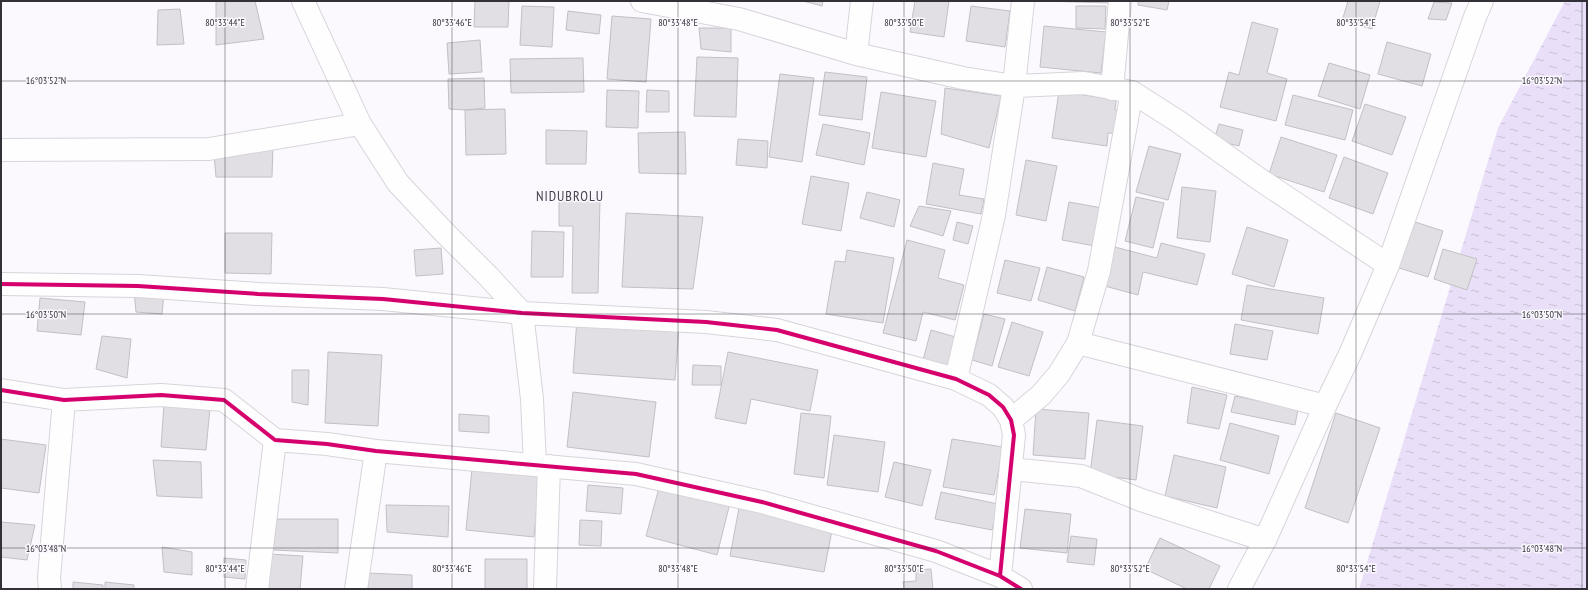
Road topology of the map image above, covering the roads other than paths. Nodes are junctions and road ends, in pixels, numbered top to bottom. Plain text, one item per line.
1 (303, 1) edge
2 (642, 1) edge
3 (862, 1) edge
4 (1023, 1) edge
5 (1120, 1) edge
6 (1482, 1) edge
7 (740, 10) edge
8 (856, 54) junction
9 (1014, 86) junction
10 (1122, 91) junction
11 (360, 124) junction
12 (1, 150) edge
13 (1388, 265) junction
14 (1, 284) edge
15 (522, 313) junction
16 (1078, 344) junction
17 (956, 379) junction
18 (1, 390) edge
19 (64, 400) junction
20 (1325, 406) junction
21 (1011, 420) junction
22 (275, 440) junction
23 (376, 451) junction
24 (542, 466) junction
25 (1011, 469) junction
26 (1265, 540) junction
27 (1000, 576) junction
28 (50, 589) edge
29 (257, 589) edge
30 (356, 589) edge
31 (545, 589) edge
32 (1021, 589) edge
33 (1239, 589) edge

1 - 11 street
2 - 7 street
3 - 8 street
4 - 9 street
5 - 10 street
6 - 13 street
7 - 8 street
8 - 9 street
9 - 10 street
9 - 17 street
10 - 13 street
10 - 16 street
11 - 12 street
11 - 15 street
13 - 20 street
14 - 15 street
15 - 17 street
15 - 24 street
16 - 20 street
16 - 21 street
17 - 21 street
18 - 19 street
19 - 22 street
19 - 28 street
20 - 26 street
21 - 25 street
22 - 23 street
22 - 29 street
23 - 24 street
23 - 30 street
24 - 27 street
24 - 31 street
25 - 26 street
25 - 27 street
26 - 33 street
27 - 32 street

